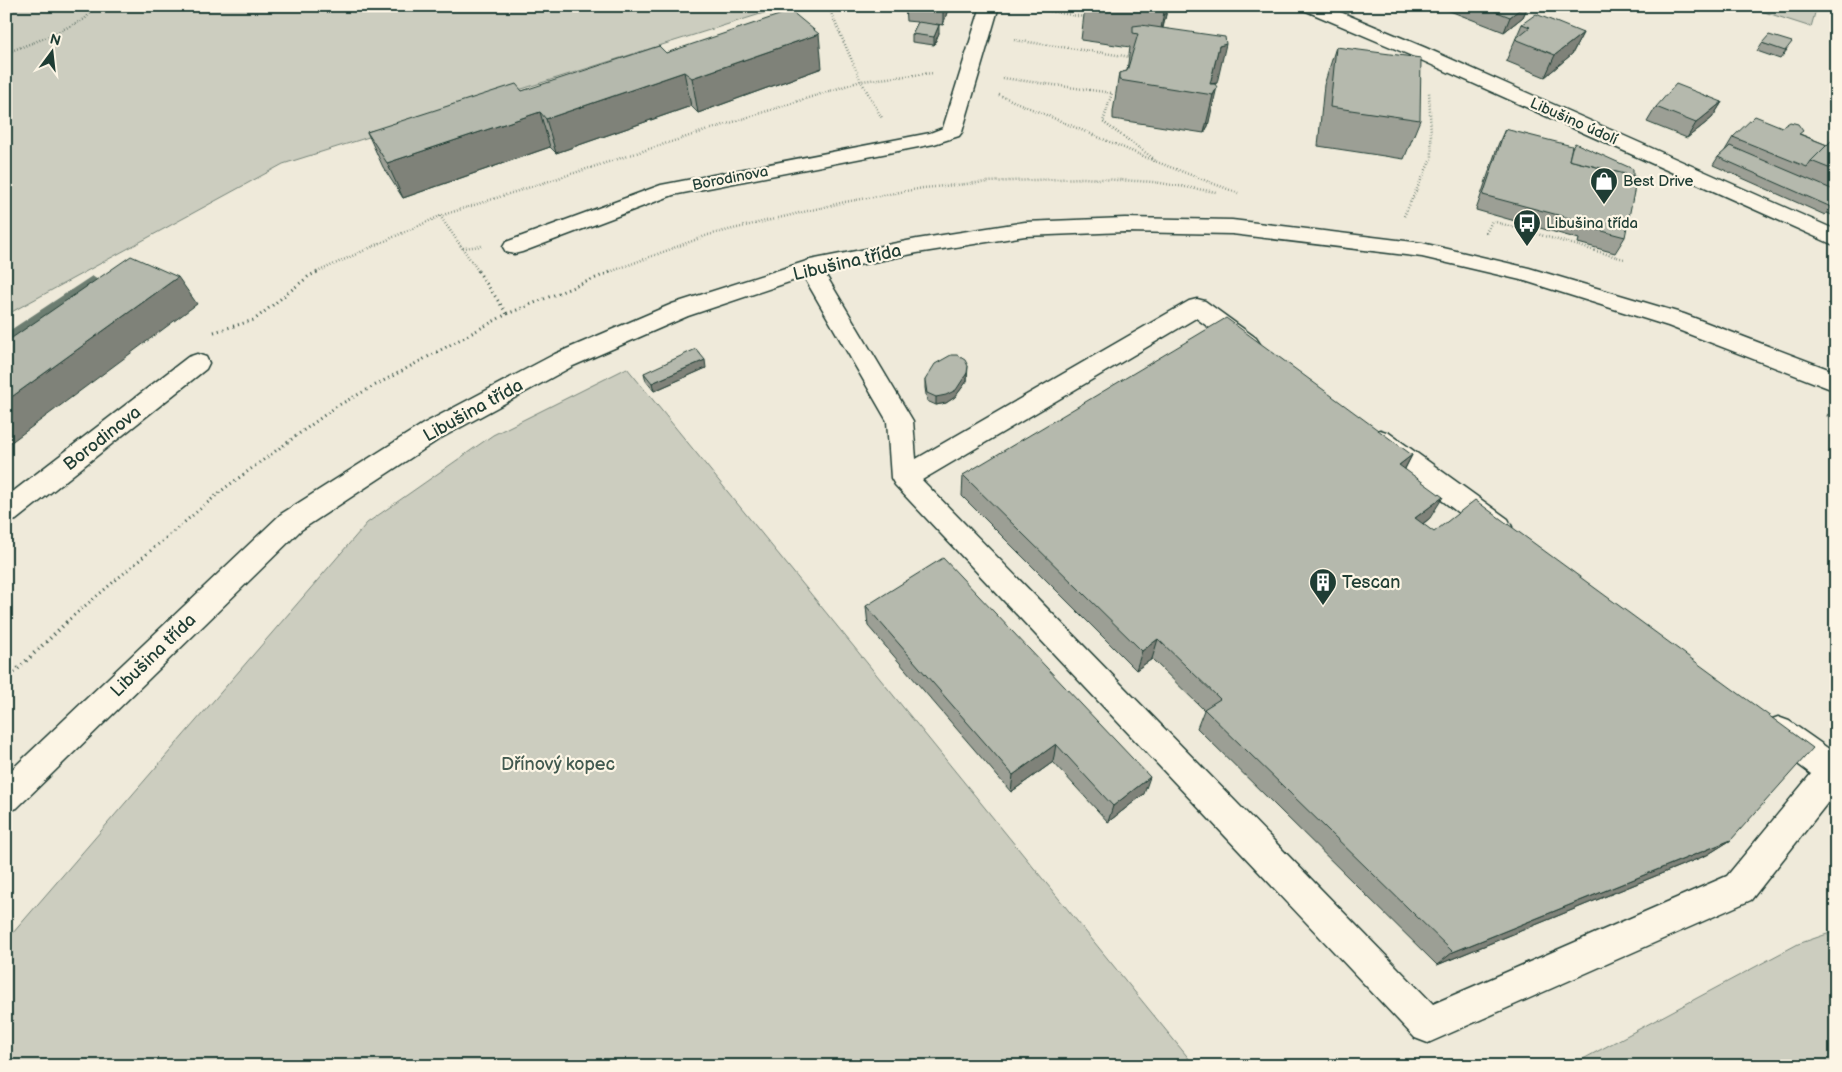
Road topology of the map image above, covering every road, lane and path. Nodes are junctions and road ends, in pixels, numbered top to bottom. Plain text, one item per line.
1 (96, 6) edge
2 (828, 6) edge
3 (990, 6) edge
4 (1020, 6) edge
5 (1310, 6) edge
6 (1082, 17) dead end
7 (1008, 40) dead end
8 (6, 53) edge
9 (1136, 58) edge
10 (937, 73) dead end
11 (996, 77) dead end
12 (861, 81) junction
13 (991, 91) dead end
14 (1429, 91) dead end
15 (880, 114) dead end
16 (1157, 162) junction
17 (1242, 195) dead end
18 (440, 216) junction
19 (1402, 221) dead end
20 (1485, 236) dead end
21 (1836, 239) edge
22 (514, 247) dead end
23 (1624, 259) edge
24 (810, 267) junction
25 (507, 314) dead end
26 (206, 335) dead end
27 (1270, 360) edge
28 (197, 363) dead end
29 (1836, 382) edge
30 (1827, 415) dead end
31 (1836, 419) edge
32 (1358, 425) edge
33 (904, 478) junction
34 (6, 512) edge
35 (1519, 542) edge
36 (1761, 718) edge
37 (6, 797) edge

1 - 8 path
2 - 12 path
3 - 22 street, Borodinova
4 - 6 path
5 - 21 street, Libušino údolí
7 - 9 path
10 - 12 path
11 - 16 path
12 - 15 path
12 - 18 path
13 - 16 path
14 - 19 path
16 - 17 path
18 - 25 path
18 - 26 path
20 - 23 path
24 - 29 street, Libušina třída
24 - 33 street
24 - 37 street, Libušina třída
27 - 33 street
28 - 34 street, Borodinova
30 - 31 path
32 - 35 street
33 - 36 street

